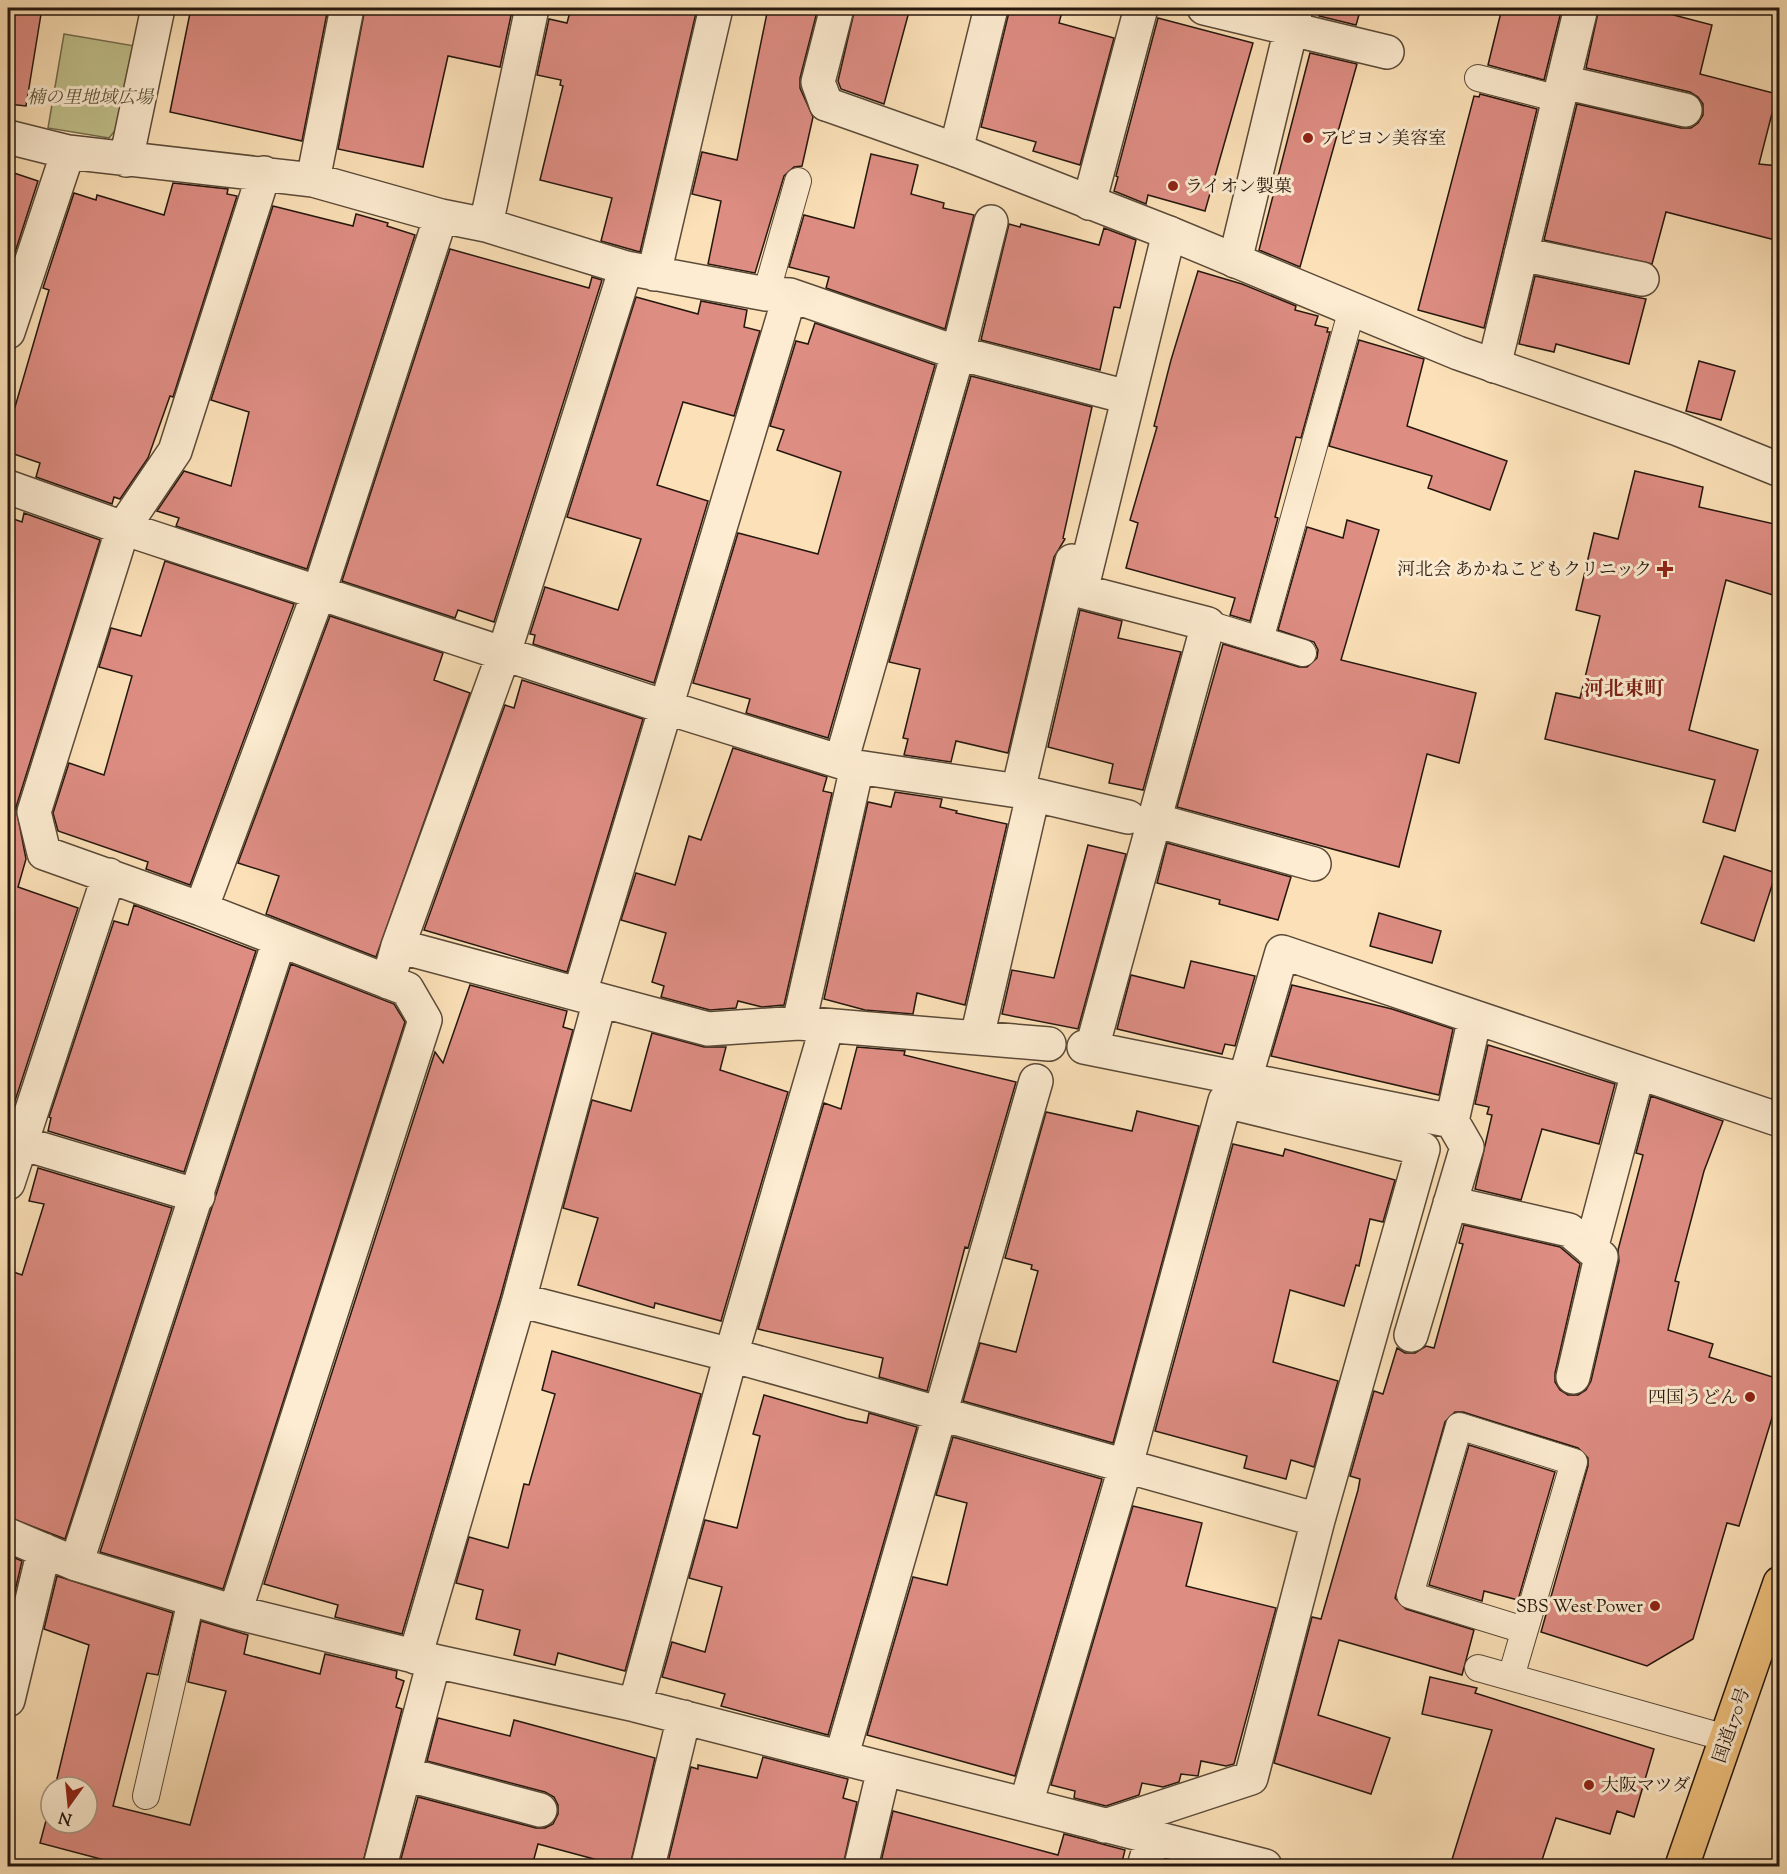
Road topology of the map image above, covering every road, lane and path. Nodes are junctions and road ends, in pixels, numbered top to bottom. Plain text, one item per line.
1 (158, 8) edge
2 (347, 8) edge
3 (532, 8) edge
4 (716, 8) edge
5 (837, 8) edge
6 (991, 8) edge
7 (1141, 8) edge
8 (1204, 8) edge
9 (1581, 8) edge
10 (1293, 18) edge
11 (1387, 51) dead end
12 (1478, 78) dead end
13 (1561, 90) junction
14 (1685, 110) dead end
15 (8, 137) edge
16 (956, 150) junction
17 (68, 152) junction
18 (126, 160) junction
19 (264, 173) junction
20 (313, 180) junction
21 (798, 181) dead end
22 (1089, 203) junction
23 (441, 216) junction
24 (991, 222) dead end
25 (486, 225) junction
26 (1169, 233) junction
27 (1521, 254) junction
28 (1234, 261) junction
29 (640, 271) junction
30 (1142, 271) dead end
31 (1642, 279) dead end
32 (778, 295) junction
33 (1352, 309) junction
34 (8, 332) edge
35 (958, 353) junction
36 (1494, 366) junction
37 (1112, 393) junction
38 (1779, 470) edge
39 (8, 487) edge
40 (123, 528) junction
41 (319, 592) junction
42 (1208, 624) junction
43 (1260, 640) junction
44 (1302, 652) dead end
45 (504, 653) junction
46 (668, 708) junction
47 (849, 764) junction
48 (1026, 793) junction
49 (21, 809) edge
50 (1141, 818) junction
51 (1314, 864) dead end
52 (109, 875) junction
53 (201, 909) junction
54 (279, 941) junction
55 (398, 946) junction
56 (388, 982) junction
57 (590, 996) junction
58 (1475, 1017) junction
59 (813, 1025) junction
60 (976, 1037) junction
61 (1049, 1044) dead end
62 (1638, 1072) junction
63 (1245, 1079) junction
64 (1036, 1081) dead end
65 (1779, 1120) edge
66 (1452, 1122) junction
67 (14, 1141) edge
68 (8, 1182) edge
69 (198, 1196) junction
70 (1450, 1203) junction
71 (1591, 1249) junction
72 (519, 1300) junction
73 (1411, 1335) dead end
74 (731, 1355) junction
75 (1573, 1377) dead end
76 (938, 1414) junction
77 (1126, 1465) junction
78 (1318, 1520) junction
79 (8, 1535) edge
80 (44, 1550) junction
81 (76, 1564) junction
82 (1779, 1583) edge
83 (191, 1600) junction
84 (234, 1612) junction
85 (1524, 1630) junction
86 (424, 1659) junction
87 (1478, 1668) dead end
88 (1510, 1677) junction
89 (8, 1700) edge
90 (635, 1705) junction
91 (684, 1717) junction
92 (1726, 1737) junction
93 (841, 1758) junction
94 (884, 1769) junction
95 (405, 1774) junction
96 (146, 1796) dead end
97 (1026, 1804) junction
98 (540, 1810) dead end
99 (1105, 1826) junction
100 (1149, 1852) edge
101 (380, 1866) edge
102 (648, 1866) edge
103 (861, 1866) edge
104 (1264, 1866) edge
105 (1682, 1866) edge

1 - 18 street
2 - 20 street
3 - 25 street
4 - 29 street
5 - 16 street
6 - 16 street
7 - 22 street
8 - 10 street
9 - 13 street
10 - 11 street
10 - 28 street
12 - 13 lane
13 - 14 street
13 - 27 street
15 - 17 street
16 - 22 street
17 - 18 street
17 - 34 street
18 - 19 street
19 - 20 street
19 - 40 street
20 - 23 street
21 - 32 lane
22 - 26 street
23 - 25 street
23 - 41 street
24 - 35 street
25 - 29 street
26 - 28 street
26 - 42 street
27 - 31 street
27 - 36 street
28 - 33 street
29 - 32 street
29 - 45 street
30 - 37 street
32 - 35 street
32 - 46 street
33 - 36 street
33 - 43 lane
35 - 37 street
35 - 47 street
36 - 38 street
37 - 48 street
39 - 40 street
40 - 41 street
40 - 49 street
41 - 45 street
41 - 53 street
42 - 43 lane
42 - 50 street
43 - 44 lane
45 - 46 street
45 - 55 street
46 - 47 street
46 - 57 street
47 - 48 street
47 - 59 street
48 - 50 street
48 - 60 street
49 - 52 street
50 - 51 street
50 - 63 street
52 - 53 street
52 - 67 street
53 - 54 street
54 - 56 street
54 - 69 street
55 - 56 street
55 - 57 street
56 - 84 street
57 - 59 street
57 - 72 street
58 - 62 street
58 - 63 street
58 - 66 street
59 - 60 street
59 - 74 street
60 - 61 street
62 - 65 street
62 - 71 street
63 - 66 street
64 - 76 street
66 - 70 street
67 - 68 street
67 - 69 street
69 - 81 street
70 - 71 street
70 - 73 street
71 - 75 street
72 - 74 street
72 - 86 street
74 - 76 street
74 - 90 street
76 - 77 street
76 - 93 street
77 - 78 street
77 - 78 street
77 - 97 street
78 - 99 street
79 - 80 street
80 - 81 street
80 - 89 street
81 - 83 street
82 - 92 highway, 国道170号
83 - 84 street
83 - 96 lane
84 - 86 street
85 - 85 lane
85 - 88 lane
86 - 90 street
86 - 95 street
87 - 88 lane
88 - 92 lane
90 - 91 street
91 - 93 street
91 - 102 street
92 - 105 highway, 国道170号
93 - 94 street
94 - 97 street
94 - 103 street
95 - 98 street
95 - 101 street
97 - 99 street
99 - 100 street
100 - 104 street

